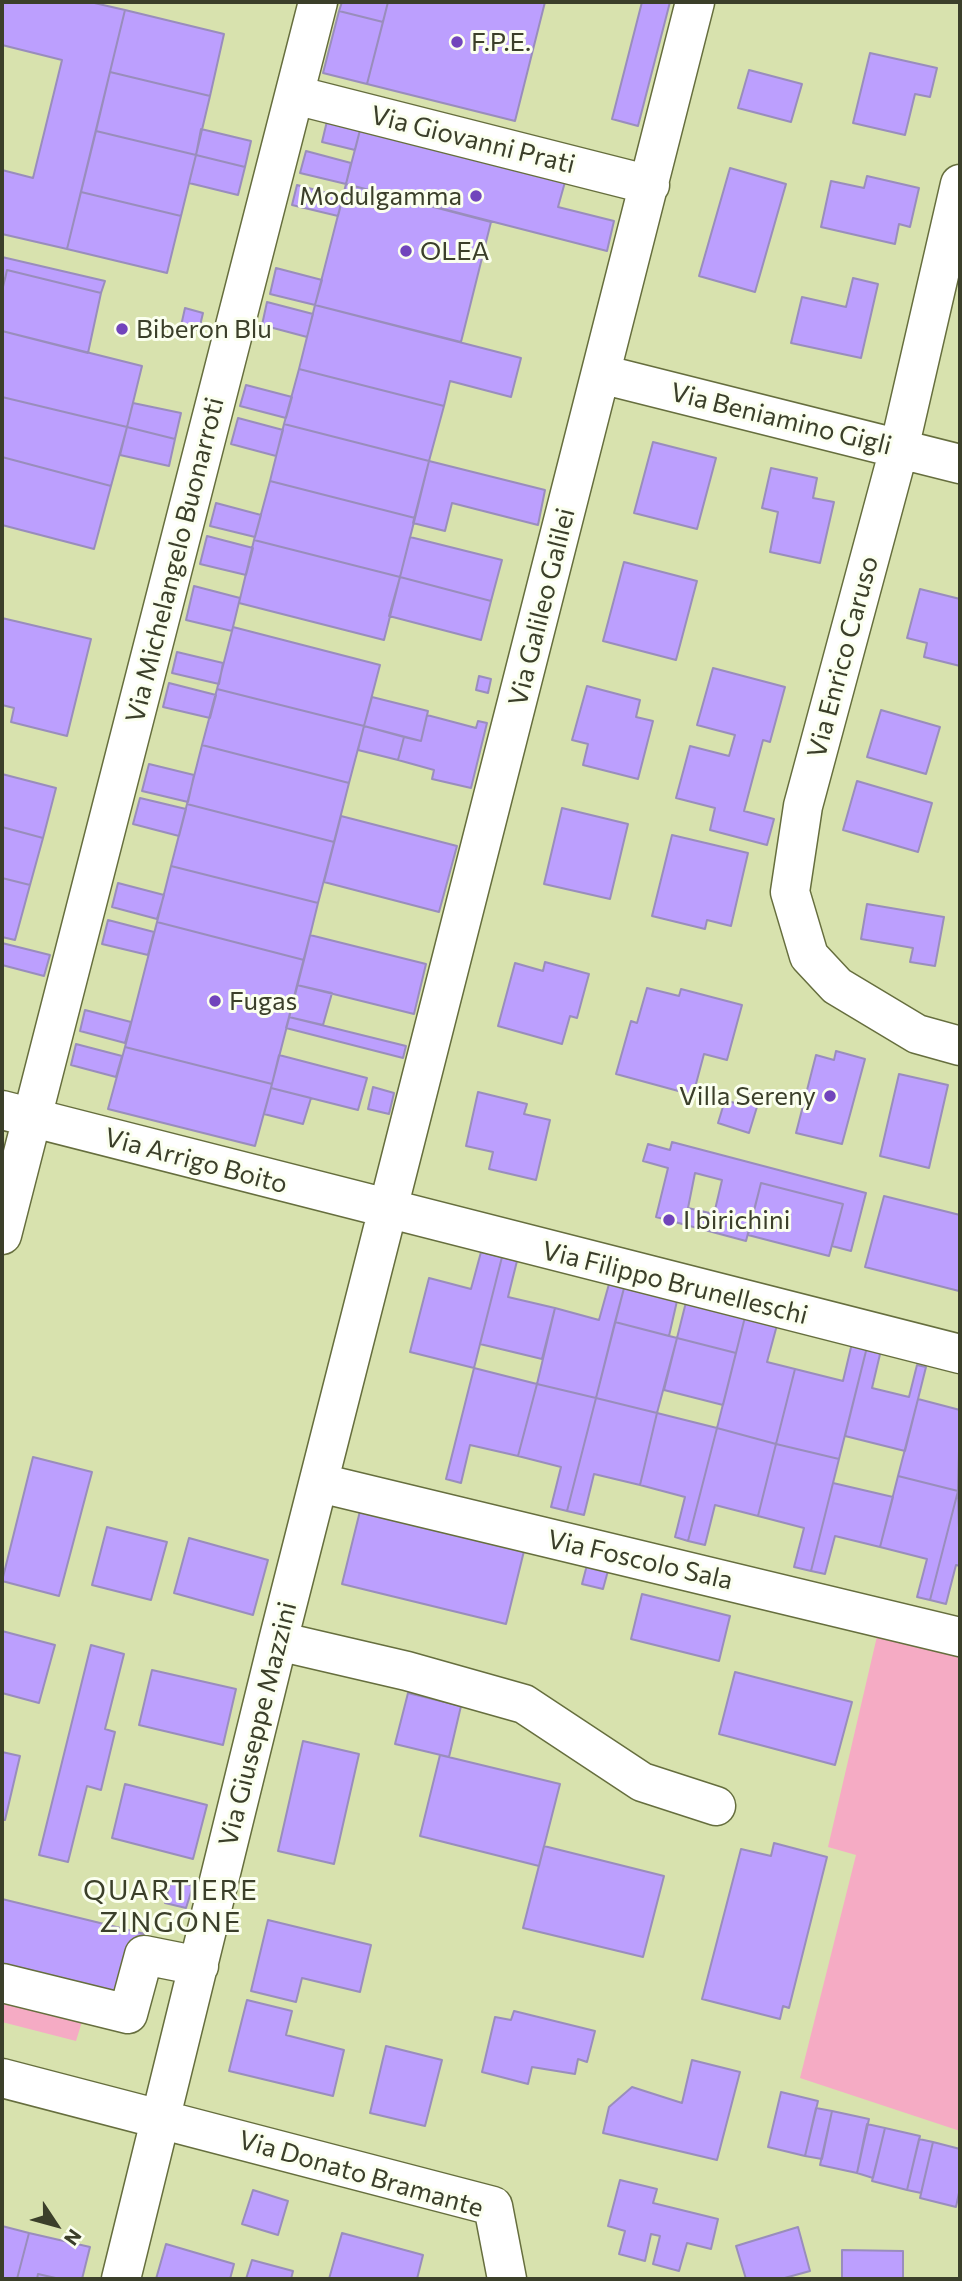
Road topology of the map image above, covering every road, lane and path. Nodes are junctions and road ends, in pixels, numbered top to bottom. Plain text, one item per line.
1 (318, 2) edge
2 (695, 2) edge
3 (295, 95) junction
4 (960, 184) edge
5 (650, 186) junction
6 (601, 374) junction
7 (899, 449) junction
8 (960, 464) edge
9 (960, 1046) edge
10 (16, 1114) edge
11 (389, 1211) junction
12 (2, 1235) edge
13 (960, 1354) edge
14 (320, 1483) junction
15 (960, 1637) edge
16 (278, 1640) junction
17 (716, 1805) dead end
18 (199, 1966) junction
19 (2, 1983) edge
20 (2, 2078) edge
21 (162, 2118) junction
22 (121, 2279) edge
23 (507, 2279) edge

1 - 3 street, Via Michelangelo Buonarroti
2 - 5 street, Via Galileo Galilei
3 - 5 street, Via Giovanni Prati
3 - 10 street, Via Michelangelo Buonarroti
4 - 7 street, Via Enrico Caruso
5 - 6 street, Via Galileo Galilei
6 - 7 street, Via Beniamino Gigli
6 - 11 street, Via Galileo Galilei
7 - 8 street, Via Beniamino Gigli
7 - 9 street, Via Enrico Caruso
10 - 11 street, Via Arrigo Boito
10 - 12 street, Via Michelangelo Buonarroti
11 - 13 street, Via Filippo Brunelleschi
11 - 14 street, Via Giuseppe Mazzini
14 - 15 street, Via Foscolo Sala
14 - 16 street, Via Giuseppe Mazzini
16 - 17 street
16 - 18 street, Via Giuseppe Mazzini
18 - 19 street
18 - 21 street, Via Giuseppe Mazzini
20 - 21 street
21 - 22 street, Via Giuseppe Mazzini
21 - 23 street, Via Donato Bramante

